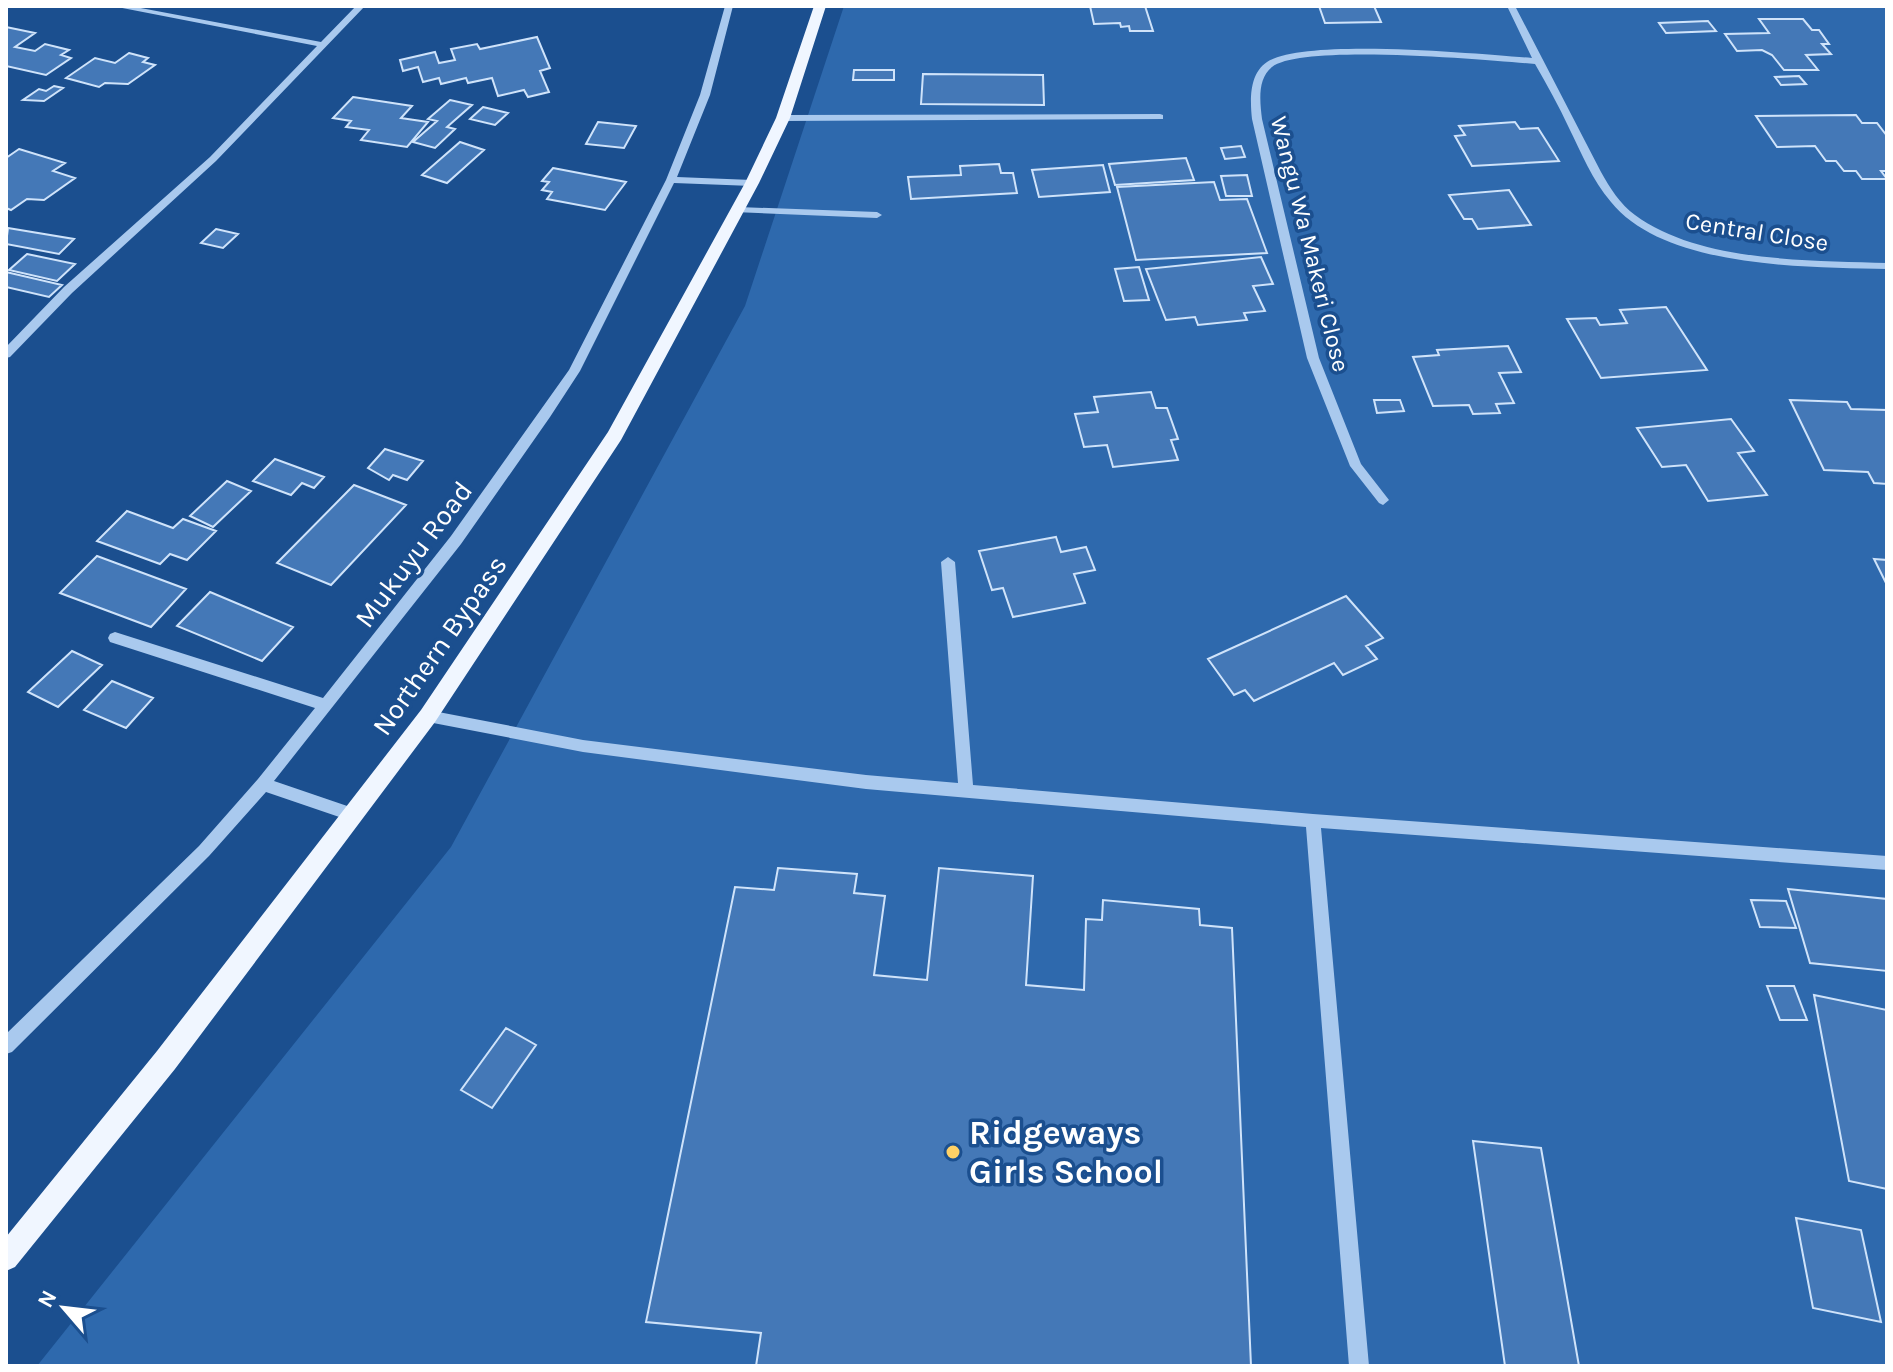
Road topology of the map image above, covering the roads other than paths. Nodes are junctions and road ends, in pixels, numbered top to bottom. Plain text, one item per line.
1 (116, 6) edge
2 (361, 6) edge
3 (729, 6) edge
4 (820, 6) edge
5 (1511, 6) edge
6 (325, 45) junction
7 (1538, 61) junction
8 (1160, 117) dead end
9 (783, 118) junction
10 (671, 180) junction
11 (752, 183) junction
12 (738, 210) junction
13 (877, 215) dead end
14 (1887, 266) edge
15 (6, 354) edge
16 (1383, 500) dead end
17 (948, 562) dead end
18 (115, 638) dead end
19 (326, 705) junction
20 (428, 716) junction
21 (263, 784) junction
22 (966, 790) junction
23 (351, 814) junction
24 (1313, 821) junction
25 (1887, 863) edge
26 (6, 1046) edge
27 (6, 1258) edge
28 (1359, 1366) edge

1 - 6 street
2 - 6 street
3 - 10 street, Mukuyu Road
4 - 9 main road, Northern Bypass
5 - 7 street, Central Close
6 - 15 street
7 - 14 street, Central Close
7 - 16 street, Wangu Wa Makeri Close
8 - 9 street
9 - 11 main road, Northern Bypass
10 - 11 street
10 - 19 street, Mukuyu Road
11 - 12 main road, Northern Bypass
12 - 13 street
12 - 20 main road, Northern Bypass
17 - 22 street
18 - 19 street
19 - 21 street, Mukuyu Road
20 - 22 street
20 - 23 main road, Northern Bypass
21 - 23 street
21 - 26 street, Mukuyu Road
22 - 24 street
23 - 27 main road, Northern Bypass
24 - 25 street
24 - 28 street

